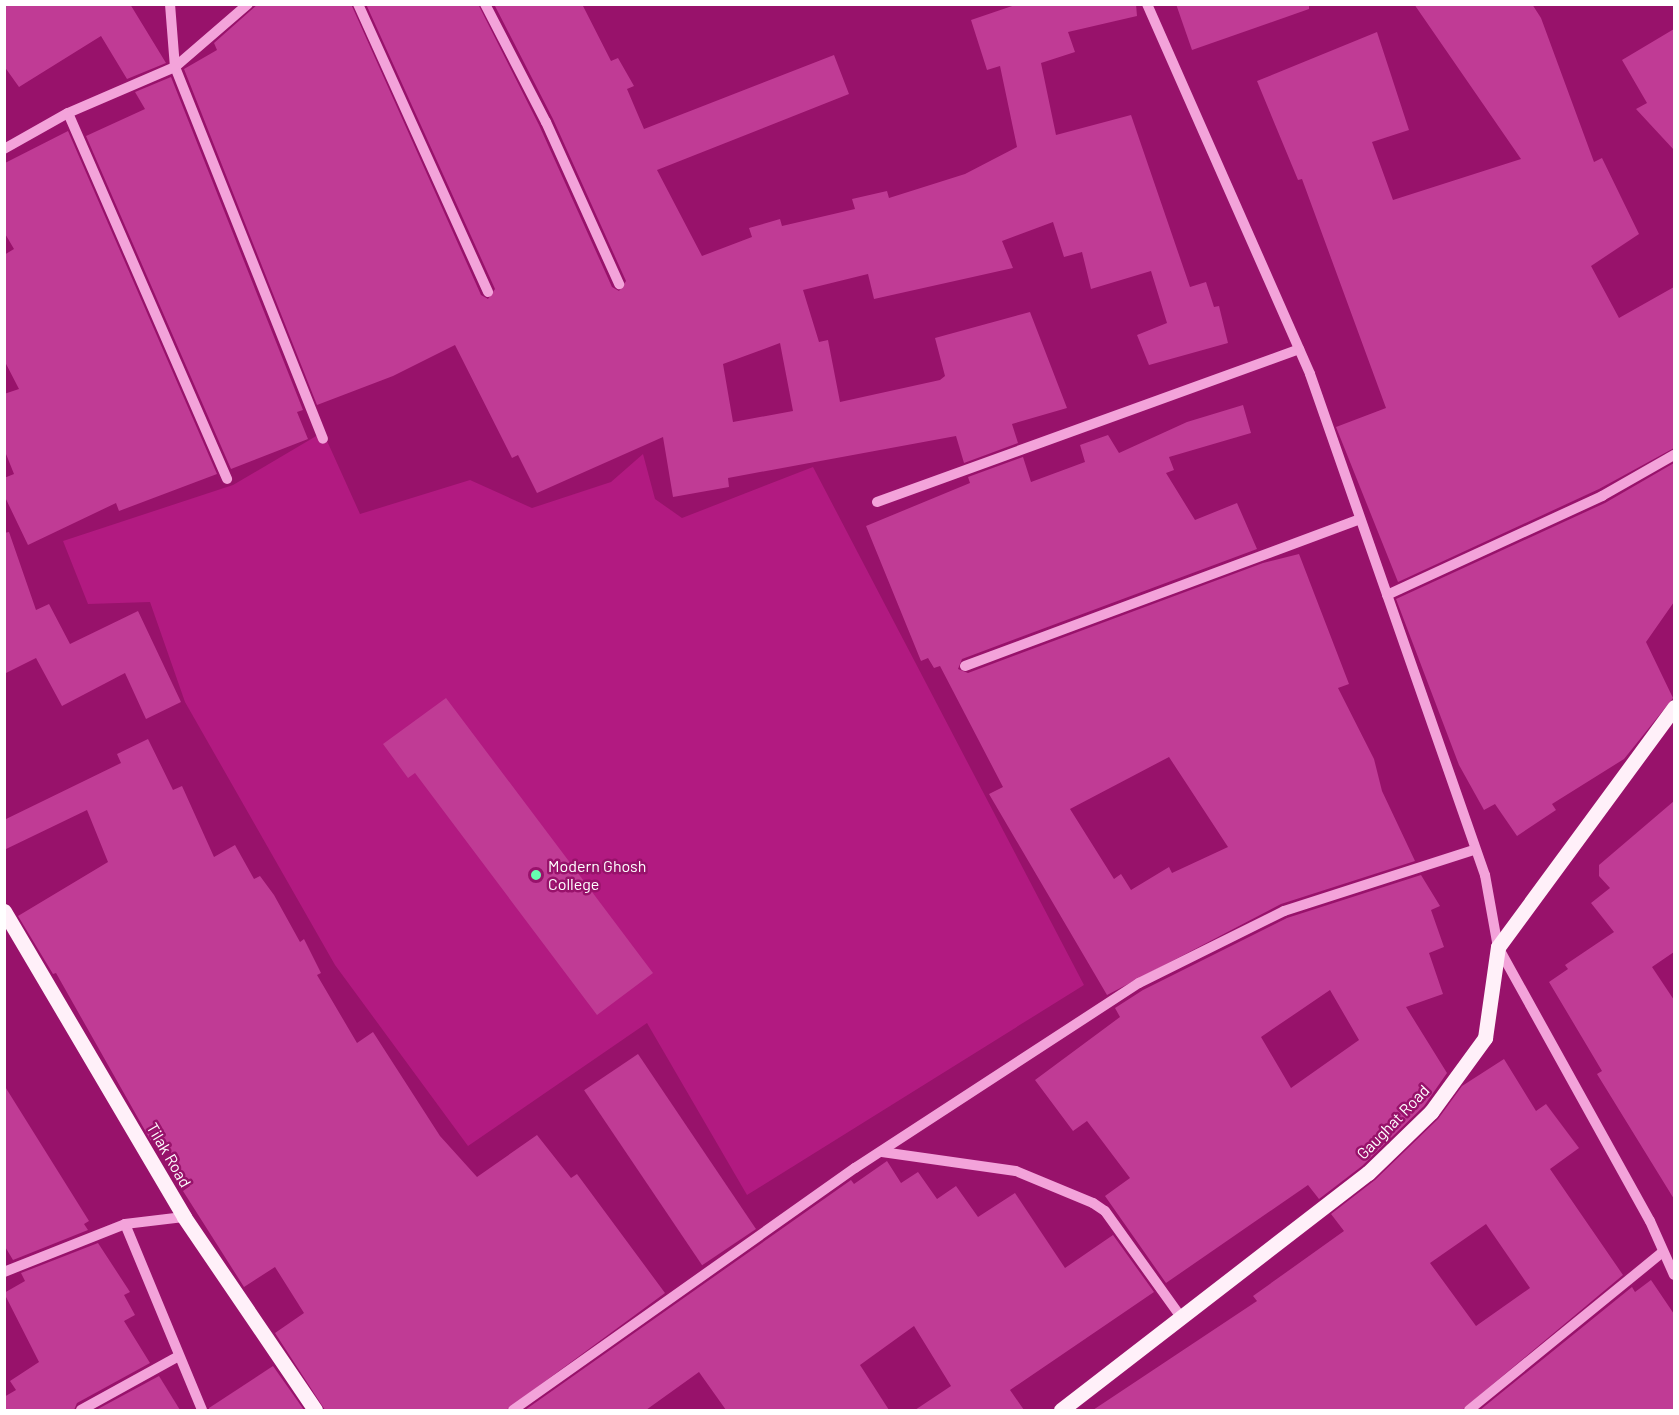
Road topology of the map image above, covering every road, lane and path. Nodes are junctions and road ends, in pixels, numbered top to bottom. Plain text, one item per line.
1 (170, 4) edge
2 (248, 4) edge
3 (358, 4) edge
4 (484, 4) edge
5 (1147, 4) edge
6 (175, 67) junction
7 (68, 113) junction
8 (4, 149) edge
9 (619, 284) dead end
10 (488, 292) dead end
11 (1299, 349) junction
12 (323, 439) dead end
13 (1674, 455) edge
14 (227, 479) dead end
15 (877, 502) dead end
16 (1360, 519) junction
17 (1387, 595) junction
18 (964, 666) dead end
19 (1674, 707) edge
20 (1474, 850) junction
21 (4, 911) edge
22 (1498, 948) junction
23 (882, 1152) junction
24 (184, 1217) junction
25 (125, 1224) junction
26 (1664, 1252) junction
27 (4, 1272) edge
28 (1674, 1275) edge
29 (1181, 1317) junction
30 (177, 1357) junction
31 (81, 1410) edge
32 (202, 1410) edge
33 (315, 1410) edge
34 (513, 1410) edge
35 (1061, 1410) edge
36 (1469, 1410) edge

1 - 6 street
2 - 6 street
3 - 10 street
4 - 9 street
5 - 11 street
6 - 7 street
6 - 12 street
7 - 8 street
7 - 14 street
11 - 15 street
11 - 16 street
13 - 17 street
16 - 17 street
16 - 18 street
17 - 20 street
19 - 22 main road, Gaughat Road
20 - 22 street
20 - 23 street
21 - 24 main road, Tilak Road
22 - 26 street
22 - 29 main road, Gaughat Road
23 - 29 street
23 - 34 street
24 - 25 street
24 - 33 main road, Tilak Road
25 - 27 street
25 - 30 street
26 - 28 street
26 - 36 street
29 - 35 main road, Gaughat Road
30 - 31 street
30 - 32 street

